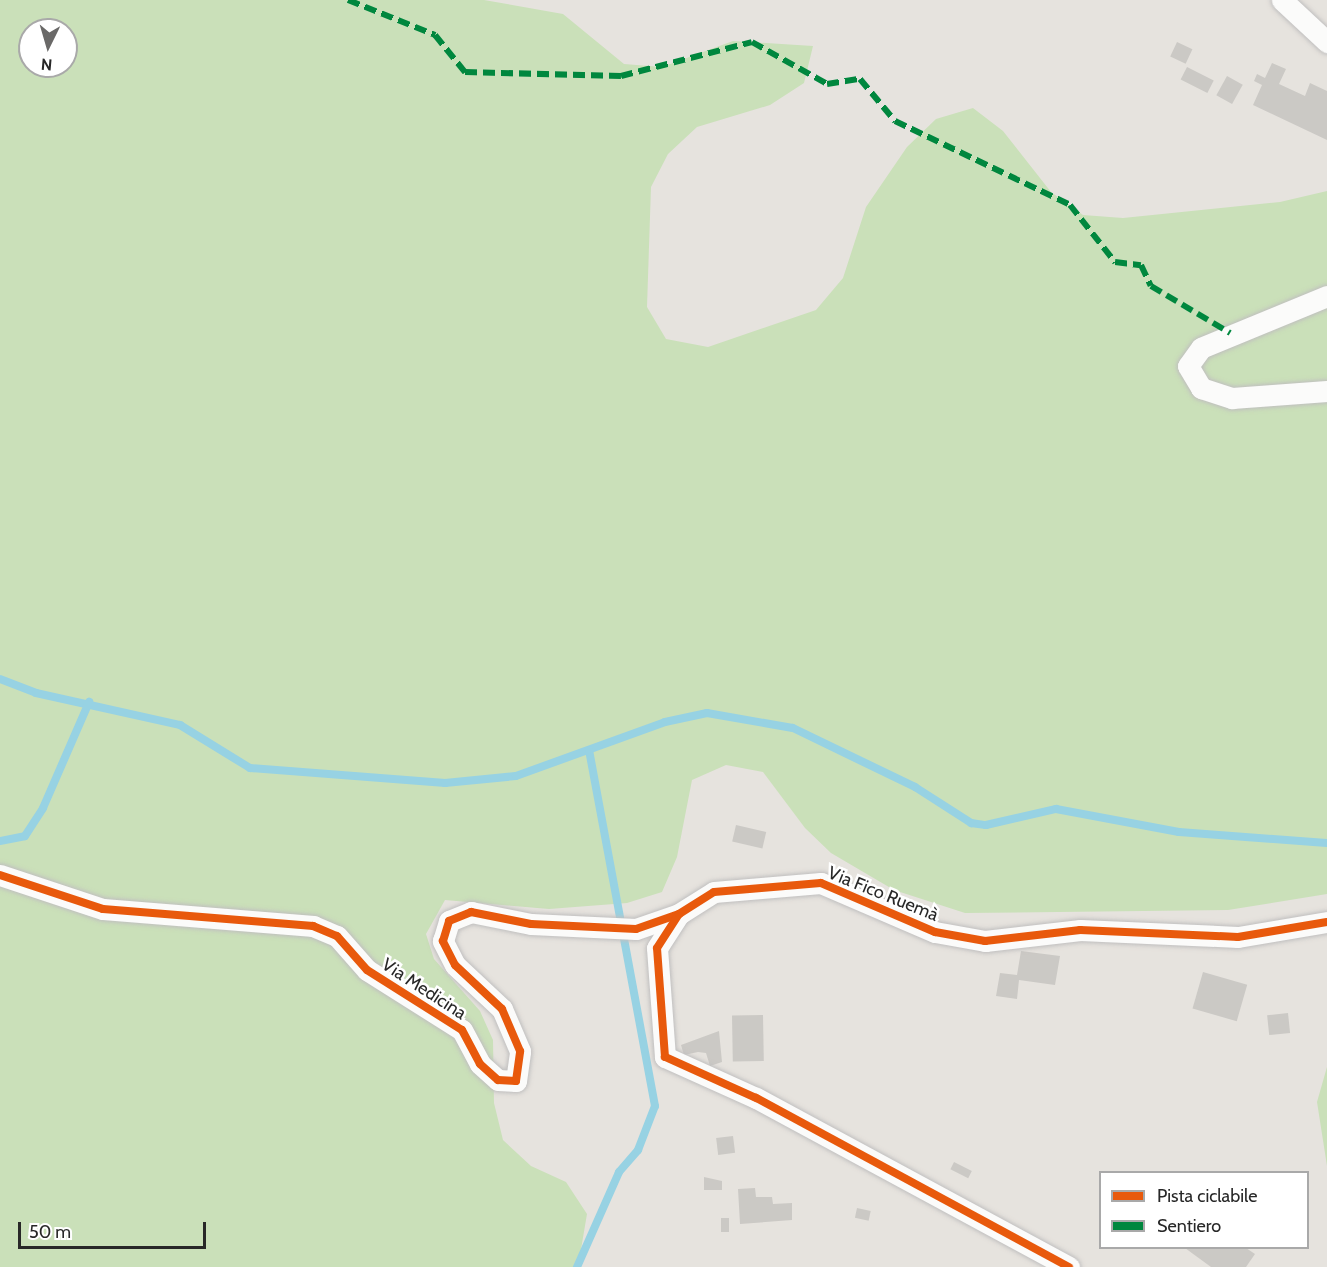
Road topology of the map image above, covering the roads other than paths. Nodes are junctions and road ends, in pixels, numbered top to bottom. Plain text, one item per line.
1 (1282, 0) edge
2 (1327, 42) edge
3 (1327, 296) edge
4 (1327, 391) edge
5 (0, 874) edge
6 (679, 914) junction
7 (1327, 922) edge
8 (1069, 1267) edge

1 - 2 street
3 - 4 street
5 - 6 street, Via Medicina
6 - 7 street, Via Fico Ruemà
6 - 8 street, Via Fico Ruemà

